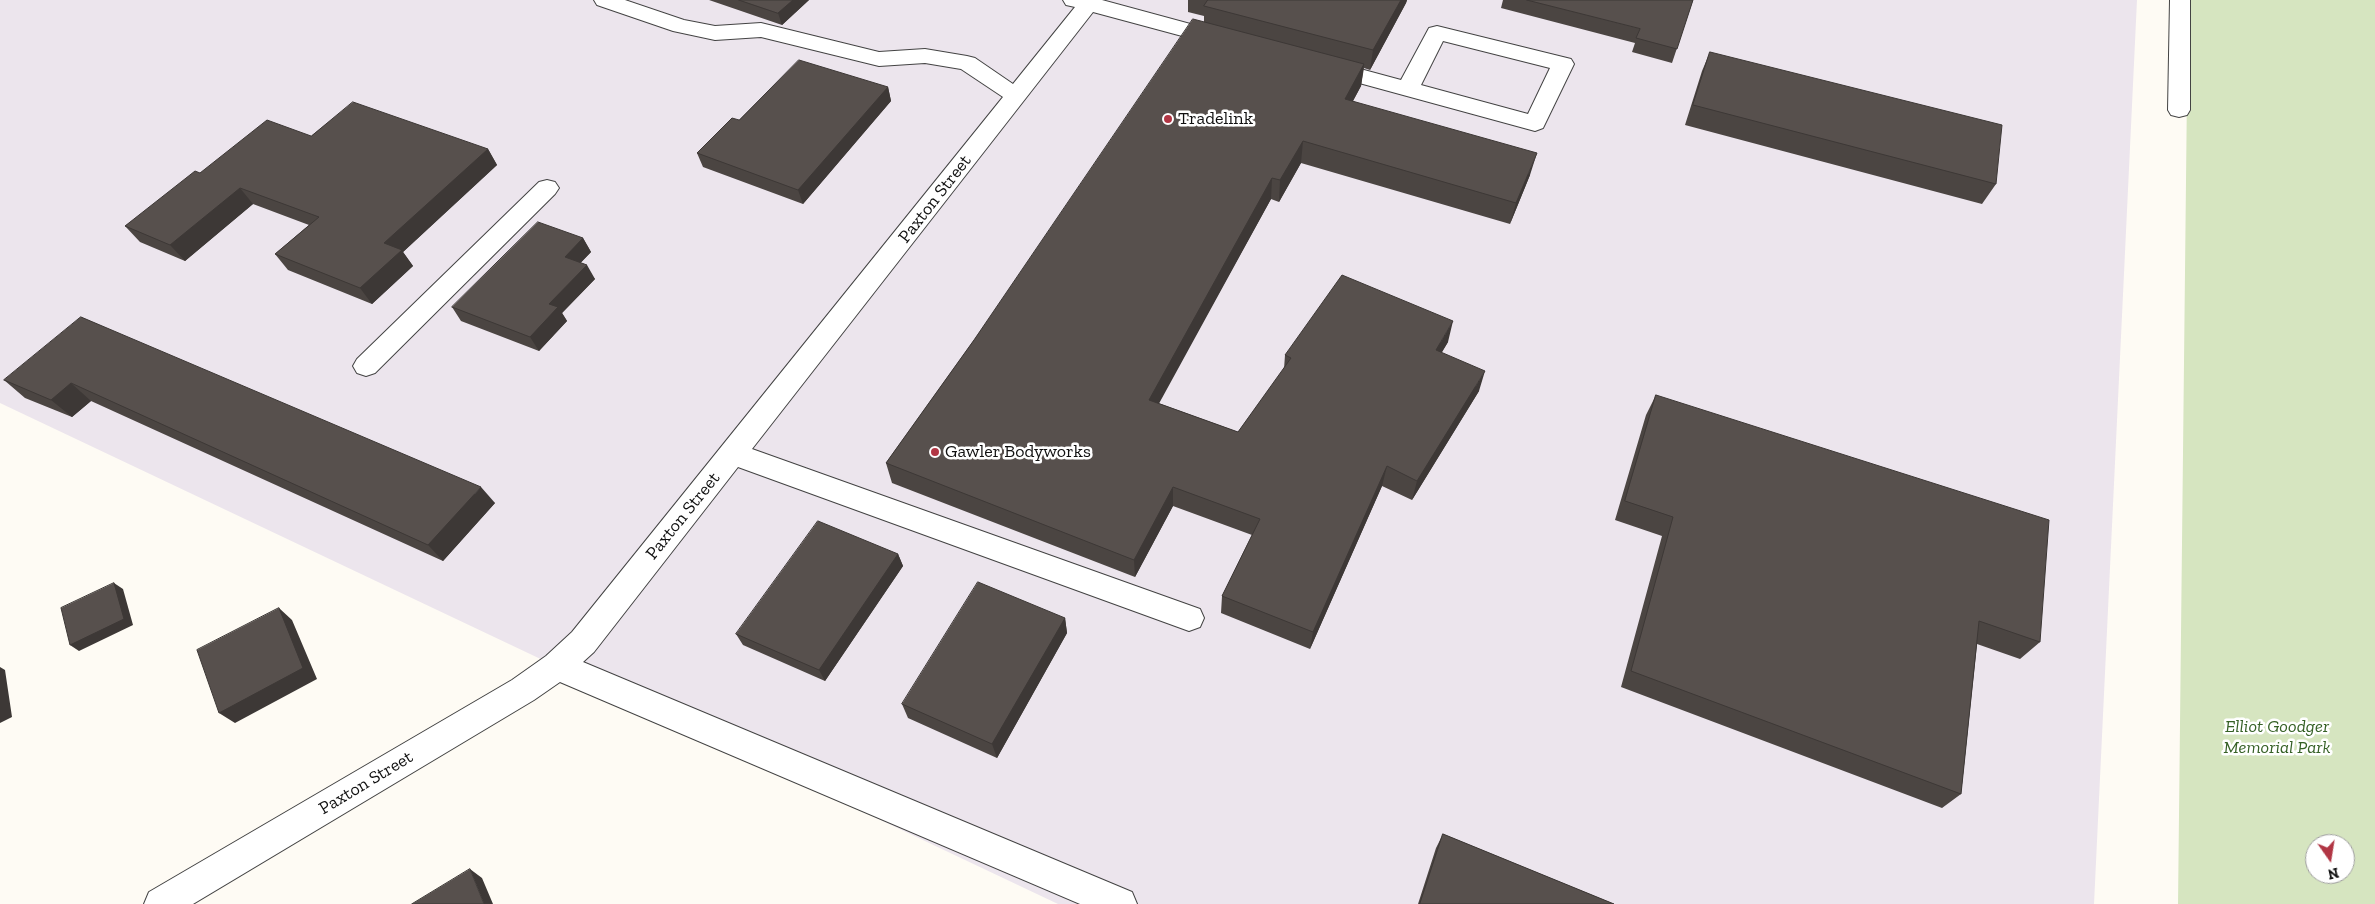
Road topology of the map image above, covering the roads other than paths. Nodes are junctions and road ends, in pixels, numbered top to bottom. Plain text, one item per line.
1 (604, 0) edge
2 (2180, 0) edge
3 (1084, 2) edge
4 (1239, 44) edge
5 (1305, 61) edge
6 (1408, 88) junction
7 (1016, 96) junction
8 (2179, 110) dead end
9 (547, 188) dead end
10 (366, 366) dead end
11 (733, 454) junction
12 (1190, 618) dead end
13 (558, 666) junction
14 (165, 903) edge
15 (1120, 904) edge

1 - 7 street
2 - 8 street
3 - 4 street
3 - 7 street, Paxton Street
5 - 6 street
6 - 6 street
7 - 11 street, Paxton Street
9 - 10 street
11 - 12 street
11 - 13 street, Paxton Street
13 - 14 street, Paxton Street
13 - 15 street

